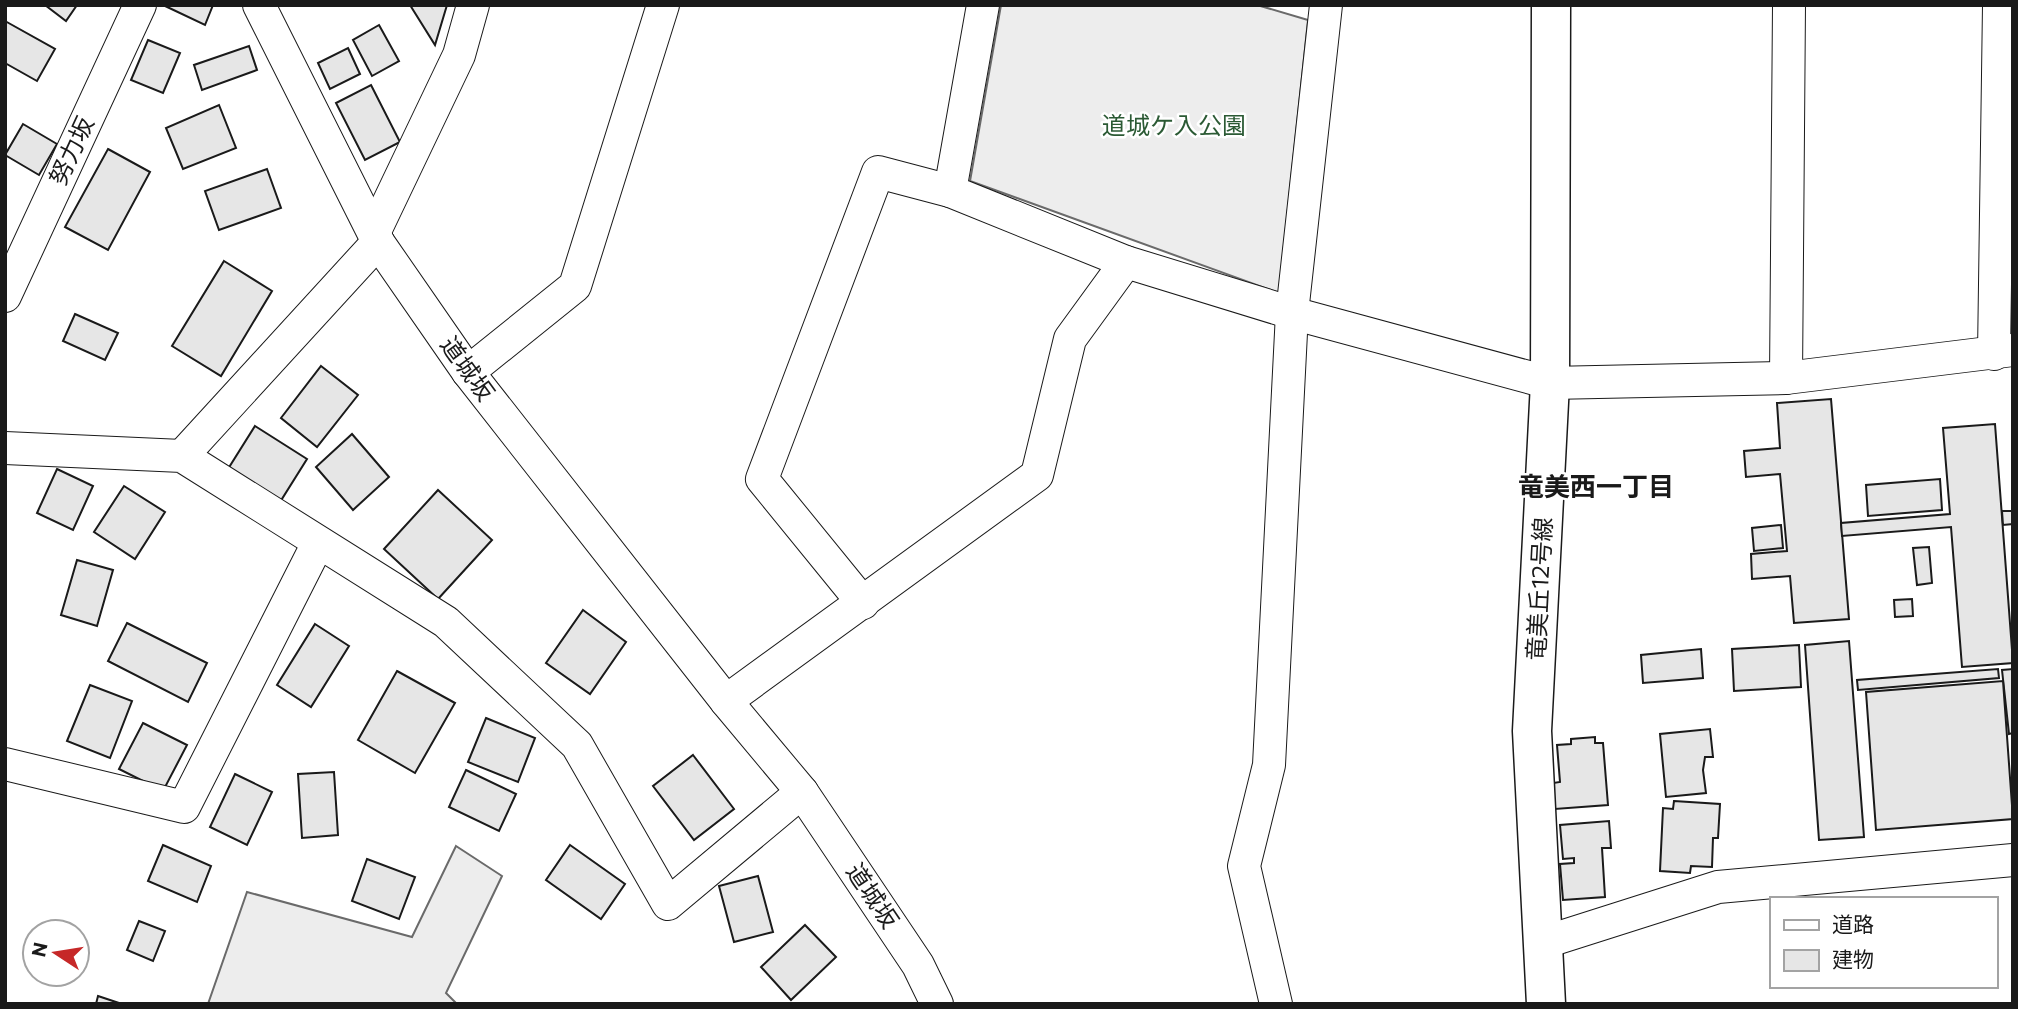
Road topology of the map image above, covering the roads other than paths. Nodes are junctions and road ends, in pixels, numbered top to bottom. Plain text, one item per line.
1 (140, 5) edge
2 (259, 5) edge
3 (473, 5) edge
4 (663, 5) edge
5 (983, 5) edge
6 (1326, 5) edge
7 (1551, 5) edge
8 (1789, 5) edge
9 (1999, 5) edge
10 (950, 191) junction
11 (376, 237) junction
12 (1126, 262) junction
13 (5, 296) edge
14 (1292, 313) junction
15 (2003, 352) edge
16 (468, 372) junction
17 (1786, 378) junction
18 (1550, 383) junction
19 (5, 448) edge
20 (182, 456) junction
21 (318, 543) junction
22 (863, 603) junction
23 (726, 701) junction
24 (5, 764) edge
25 (802, 792) junction
26 (2013, 860) edge
27 (1542, 943) junction
28 (937, 1004) edge
29 (1276, 1004) edge
30 (1546, 1004) edge

1 - 13 street, 努力坂
2 - 11 street, 道城坂
3 - 11 street
4 - 16 street
5 - 10 street
6 - 14 street
7 - 18 street, 竜美丘12号線
8 - 17 street
9 - 15 street
10 - 12 street
10 - 22 street
11 - 16 street, 道城坂
11 - 20 street
12 - 14 street
12 - 22 street
14 - 18 street
14 - 29 street
15 - 17 street
16 - 23 street, 道城坂
17 - 18 street
18 - 27 street, 竜美丘12号線
19 - 20 street
20 - 21 street
21 - 24 street
21 - 25 street
22 - 23 street
23 - 25 street, 道城坂
25 - 28 street, 道城坂
26 - 27 street
27 - 30 street, 竜美丘12号線

